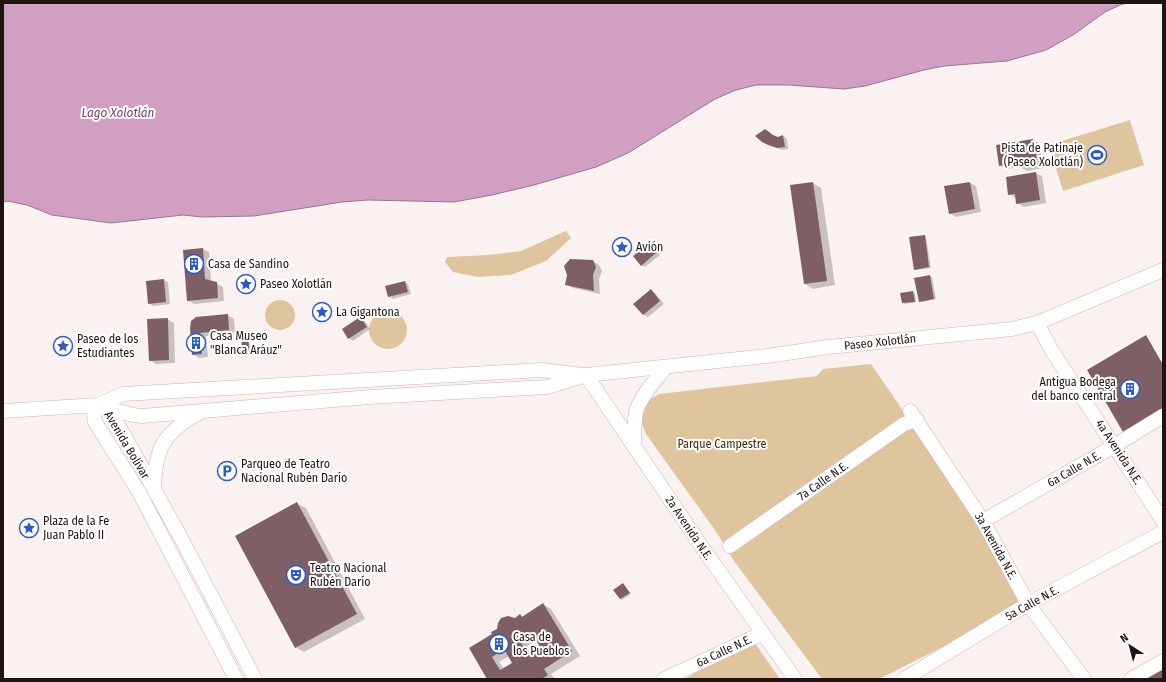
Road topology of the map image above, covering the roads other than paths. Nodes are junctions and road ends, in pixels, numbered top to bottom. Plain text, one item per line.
1 (1163, 270) edge
2 (1037, 323) junction
3 (666, 367) junction
4 (586, 375) junction
5 (98, 405) junction
6 (60, 407) junction
7 (3, 411) edge
8 (202, 411) junction
9 (913, 415) joint
10 (1163, 416) edge
11 (95, 422) junction
12 (634, 446) junction
13 (1114, 446) junction
14 (154, 490) junction
15 (983, 520) junction
16 (1163, 521) edge
17 (1163, 532) edge
18 (730, 546) dead end
19 (1028, 604) junction
20 (762, 633) junction
21 (1163, 660) edge
22 (236, 679) edge
23 (255, 679) edge
24 (664, 679) edge
25 (795, 679) edge
26 (904, 679) edge
27 (1084, 679) edge
28 (1131, 679) edge

1 - 2 street, Paseo Xolotlán
2 - 3 street, Paseo Xolotlán
2 - 13 street, 4a Avenida N.E.
3 - 4 street, Paseo Xolotlán
3 - 12 street
4 - 5 street, Paseo Xolotlán
4 - 8 street, Paseo Xolotlán
4 - 12 street, 2a Avenida N.E.
5 - 6 street, Paseo Xolotlán
5 - 8 street, Paseo Xolotlán
5 - 11 street, Avenida Bolívar
5 - 14 street, Avenida Bolívar
6 - 7 street, Paseo Xolotlán
6 - 11 street
8 - 14 street
9 - 15 street, 3a Avenida N.E.
9 - 18 street, 7a Calle N.E.
10 - 13 street, 6a Calle N.E.
11 - 22 street, Avenida Bolívar
12 - 20 street, 2a Avenida N.E.
13 - 15 street, 6a Calle N.E.
13 - 16 street, 4a Avenida N.E.
14 - 23 street, Avenida Bolívar
15 - 19 street, 3a Avenida N.E.
17 - 19 street, 5a Calle N.E.
19 - 26 street, 5a Calle N.E.
19 - 27 street, 3a Avenida N.E.
20 - 24 street, 6a Calle N.E.
20 - 25 street, 2a Avenida N.E.
21 - 28 street

